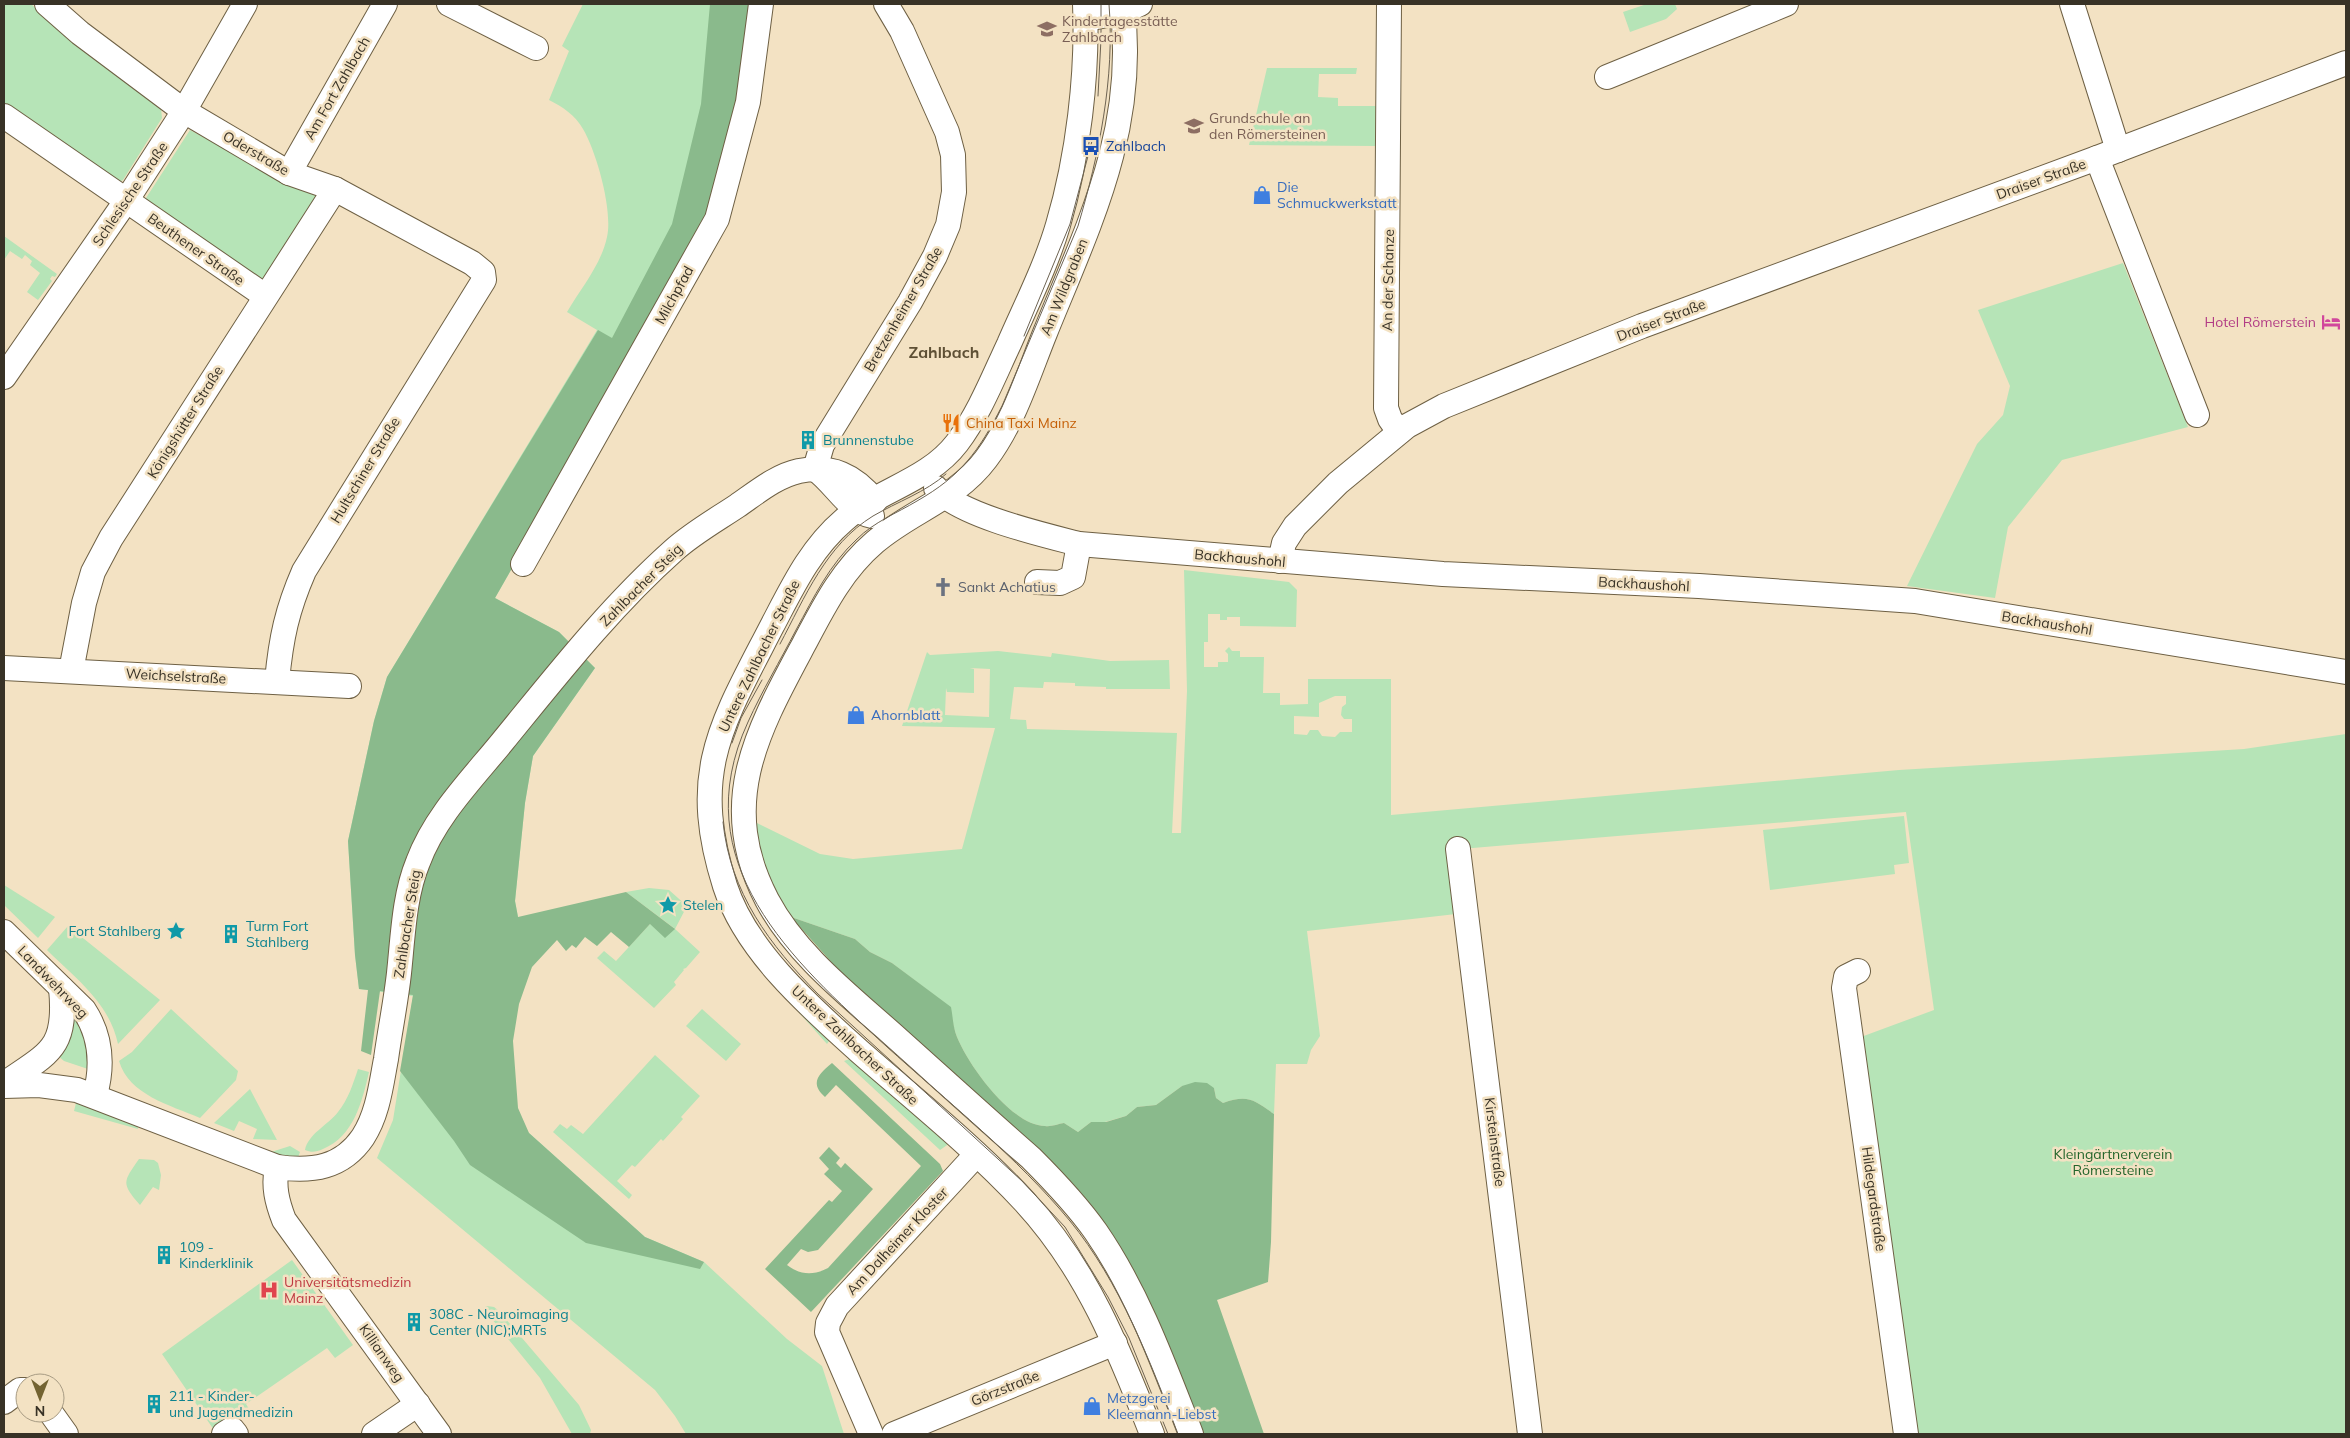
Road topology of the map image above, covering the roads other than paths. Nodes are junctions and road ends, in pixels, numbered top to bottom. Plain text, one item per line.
1 (47, 4) edge
2 (245, 4) edge
3 (385, 4) edge
4 (449, 4) edge
5 (761, 4) edge
6 (886, 4) edge
7 (1389, 4) edge
8 (1786, 4) edge
9 (2072, 4) edge
10 (1128, 7) edge
11 (1085, 12) edge
12 (536, 48) dead end
13 (2346, 63) edge
14 (1607, 76) dead end
15 (184, 111) junction
16 (4, 116) edge
17 (2108, 154) junction
18 (289, 173) junction
19 (335, 189) junction
20 (126, 201) junction
21 (483, 272) joint
22 (265, 296) junction
23 (4, 377) edge
24 (2197, 416) dead end
25 (1399, 432) junction
26 (815, 469) junction
27 (930, 469) junction
28 (946, 498) junction
29 (868, 509) junction
30 (911, 517) junction
31 (1079, 544) junction
32 (855, 561) junction
33 (1280, 561) junction
34 (523, 564) dead end
35 (1037, 582) dead end
36 (4, 668) edge
37 (72, 671) junction
38 (2346, 672) edge
39 (277, 681) junction
40 (349, 686) dead end
41 (1458, 849) dead end
42 (4, 932) edge
43 (1858, 971) dead end
44 (61, 988) junction
45 (4, 1085) edge
46 (95, 1095) junction
47 (976, 1155) junction
48 (277, 1168) junction
49 (1116, 1343) junction
50 (15, 1394) edge
51 (4, 1402) edge
52 (418, 1404) junction
53 (58, 1423) edge
54 (66, 1434) edge
55 (224, 1434) edge
56 (236, 1434) edge
57 (374, 1434) edge
58 (439, 1434) edge
59 (871, 1434) edge
60 (894, 1434) edge
61 (1152, 1434) edge
62 (1192, 1434) edge
63 (1530, 1434) edge
64 (1906, 1434) edge

1 - 15 street, Oderstraße
2 - 15 street, Schlesische Straße
3 - 18 street, Am Fort Zahlbach
4 - 12 street
5 - 34 street, Milchpfad
6 - 26 street, Bretzenheimer Straße
7 - 25 street, An der Schanze
8 - 14 street
9 - 17 street
10 - 11 street, Am Wildgraben
10 - 28 street, Am Wildgraben
11 - 27 street, Am Wildgraben
13 - 17 street, Draiser Straße
15 - 18 street, Oderstraße
15 - 20 street, Schlesische Straße
16 - 20 street, Beuthener Straße
17 - 24 street, Draiser Straße
17 - 25 street, Draiser Straße
18 - 19 street, Oderstraße
19 - 21 street, Oderstraße
19 - 22 street, Königshütter Straße
20 - 22 street, Beuthener Straße
20 - 23 street, Schlesische Straße
21 - 39 street, Hultschiner Straße
22 - 37 street, Königshütter Straße
25 - 33 street, Draiser Straße
26 - 29 street
26 - 48 street, Zahlbacher Steig
27 - 28 street
27 - 29 street, Am Wildgraben
28 - 30 street, Am Wildgraben
28 - 31 street, Backhaushohl
29 - 30 street
29 - 32 street
29 - 47 street, Untere Zahlbacher Straße
30 - 32 street
31 - 33 street, Backhaushohl
31 - 35 street
32 - 62 street
33 - 38 street, Backhaushohl
36 - 37 street, Weichselstraße
37 - 39 street, Weichselstraße
39 - 40 street, Weichselstraße
41 - 63 street, Kirsteinstraße
42 - 44 street, Landwehrweg
43 - 64 street, Hildegardstraße
44 - 45 street
44 - 46 street, Landwehrweg
45 - 46 street, Zahlbacher Steig
46 - 48 street, Zahlbacher Steig
47 - 49 street, Untere Zahlbacher Straße
47 - 59 street, Am Dalheimer Kloster
48 - 52 street, Killianweg
49 - 60 street, Görzstraße
49 - 61 street, Untere Zahlbacher Straße
50 - 51 street
52 - 57 street
52 - 58 street, Killianweg
53 - 54 street
55 - 56 street

